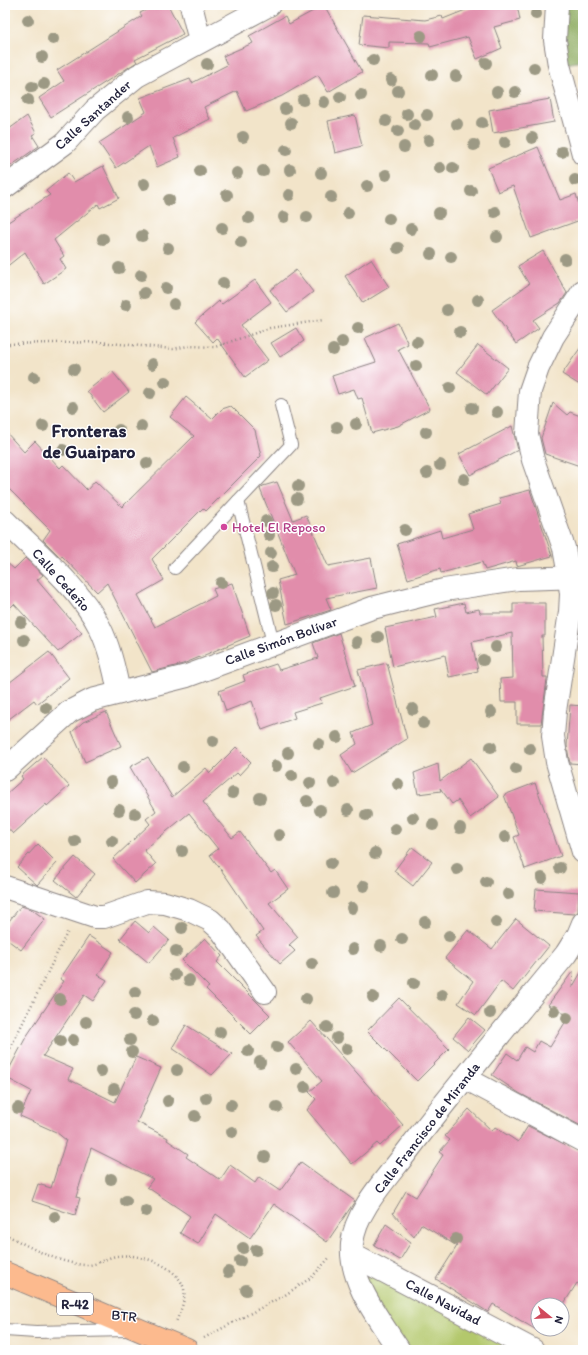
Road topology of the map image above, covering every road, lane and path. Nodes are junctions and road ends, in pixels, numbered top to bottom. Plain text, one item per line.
1 (191, 5) edge
2 (269, 5) edge
3 (557, 5) edge
4 (200, 40) junction
5 (583, 154) edge
6 (5, 187) edge
7 (583, 291) edge
8 (324, 320) dead end
9 (5, 344) edge
10 (280, 405) dead end
11 (238, 501) junction
12 (5, 521) edge
13 (175, 568) dead end
14 (576, 577) edge
15 (273, 644) junction
16 (119, 693) junction
17 (5, 770) edge
18 (583, 852) edge
19 (5, 887) edge
20 (77, 912) junction
21 (582, 930) edge
22 (265, 992) dead end
23 (5, 1059) edge
24 (465, 1078) junction
25 (583, 1141) edge
26 (5, 1234) edge
27 (344, 1253) junction
28 (5, 1273) edge
29 (5, 1330) edge
30 (145, 1333) junction
31 (181, 1347) edge
32 (399, 1350) edge
33 (533, 1350) edge

1 - 4 street
2 - 4 street, Calle Santander
3 - 5 street
4 - 6 street, Calle Santander
7 - 14 street
8 - 9 path
10 - 11 lane
11 - 13 lane
11 - 15 lane
12 - 16 street, Calle Cedeño
14 - 15 street, Calle Simón Bolívar
14 - 18 street
15 - 16 street, Calle Simón Bolívar
16 - 17 street, Calle Simón Bolívar
19 - 20 street
20 - 22 street
20 - 23 path
21 - 24 street, Calle Francisco de Miranda
24 - 25 street
24 - 27 street, Calle Francisco de Miranda
26 - 31 path
27 - 31 path
27 - 32 street, Calle Francisco de Miranda
27 - 33 street, Calle Navidad
28 - 30 main road, R-42
29 - 30 lane, BTR
30 - 31 main road, R-42

